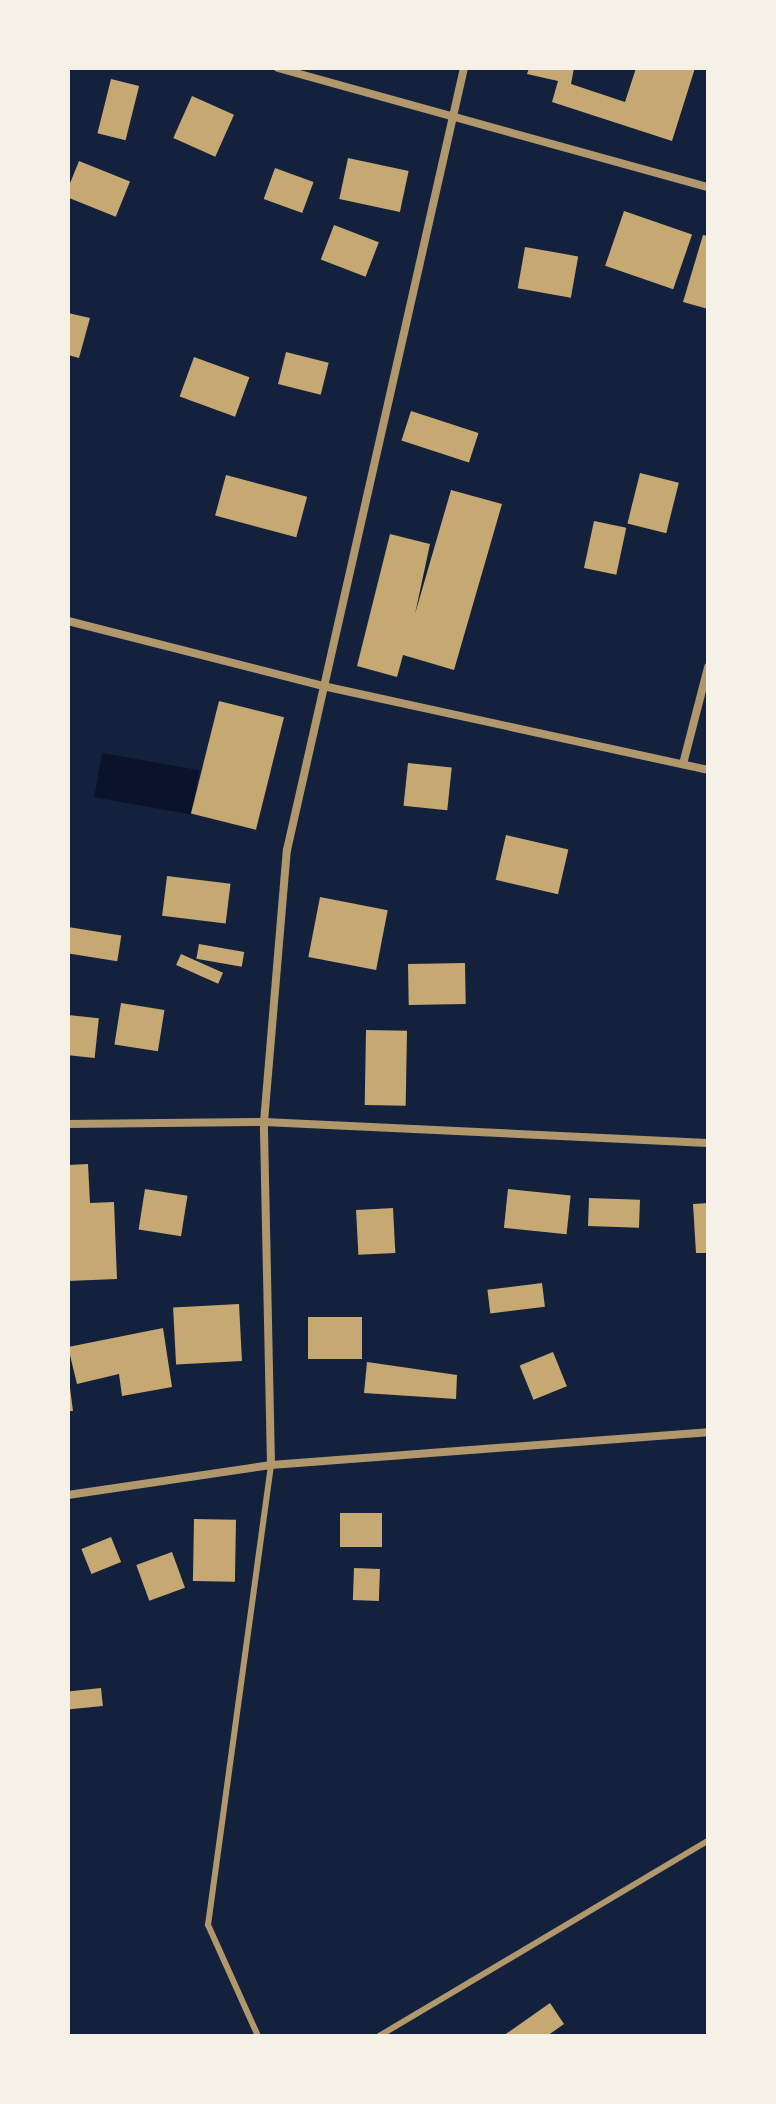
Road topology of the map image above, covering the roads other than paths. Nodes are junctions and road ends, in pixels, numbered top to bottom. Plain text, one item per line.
1 (278, 68) edge
2 (464, 68) edge
3 (451, 115) junction
4 (708, 187) edge
5 (68, 621) edge
6 (708, 667) edge
7 (323, 686) junction
8 (683, 764) junction
9 (708, 770) edge
10 (264, 1122) junction
11 (68, 1124) edge
12 (708, 1143) edge
13 (708, 1432) edge
14 (271, 1465) junction
15 (68, 1495) edge
16 (708, 1841) edge
17 (258, 2036) edge
18 (379, 2036) edge

1 - 3 street
2 - 3 street
3 - 4 street
3 - 7 street
5 - 7 street
6 - 8 street
7 - 8 street
7 - 10 street
8 - 9 street
10 - 11 street
10 - 12 street
10 - 14 street
13 - 14 street
14 - 15 street
14 - 17 lane
16 - 18 lane

